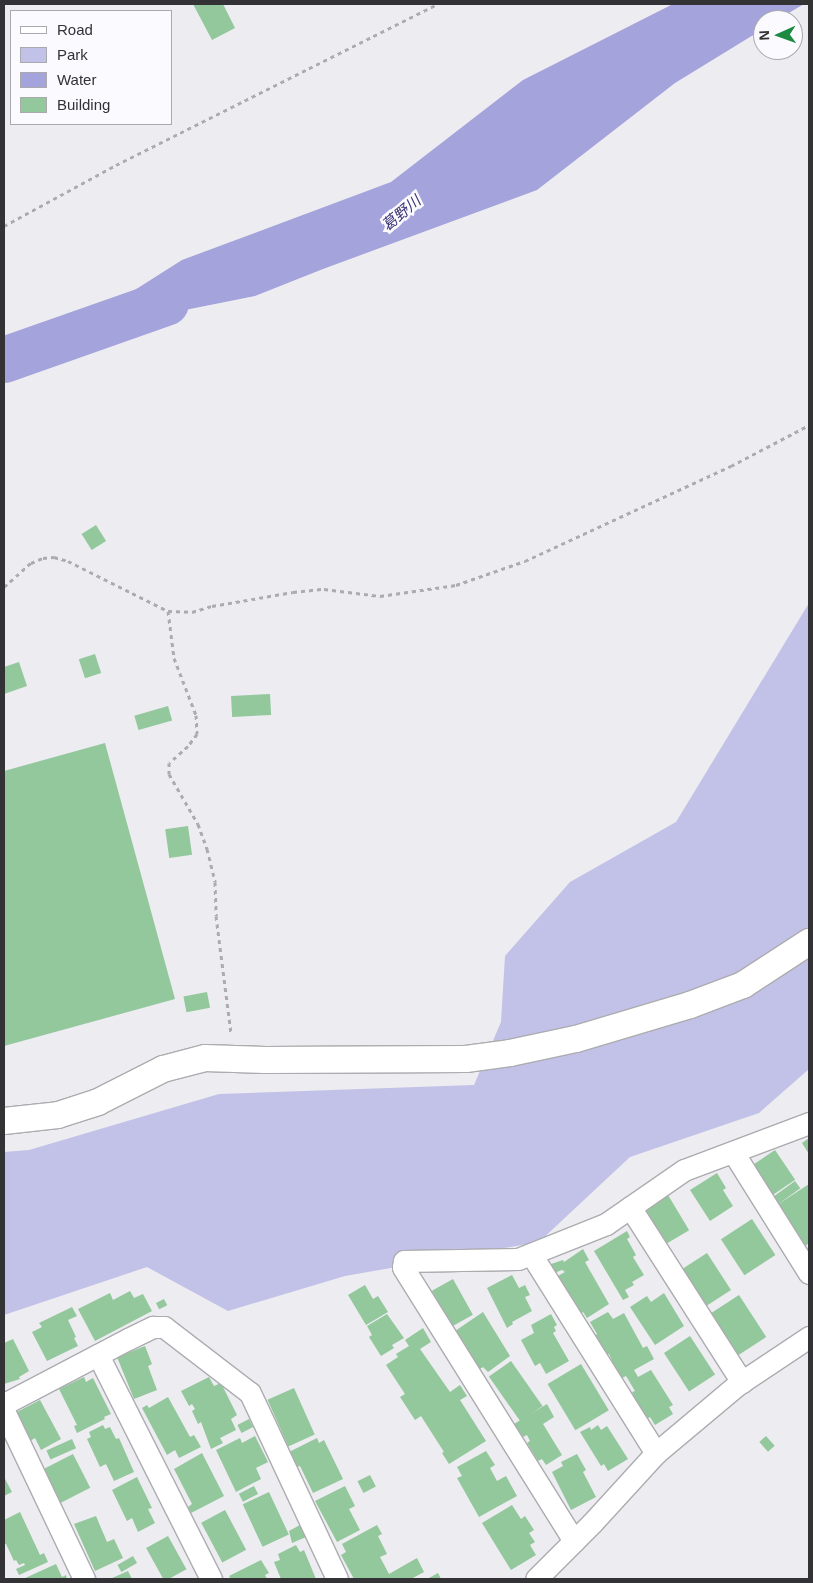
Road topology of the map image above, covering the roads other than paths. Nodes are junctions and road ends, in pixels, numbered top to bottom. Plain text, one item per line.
1 (809, 942) edge
2 (4, 1121) edge
3 (809, 1123) edge
4 (733, 1152) junction
5 (630, 1207) junction
6 (531, 1254) junction
7 (809, 1273) edge
8 (809, 1337) edge
9 (98, 1355) junction
10 (742, 1382) junction
11 (4, 1404) edge
12 (4, 1412) edge
13 (656, 1454) junction
14 (574, 1542) junction
15 (84, 1579) edge
16 (211, 1579) edge
17 (337, 1579) edge
18 (536, 1579) edge

1 - 2 street
3 - 4 street
4 - 5 street
4 - 7 street
5 - 6 street
5 - 10 street
6 - 13 street
6 - 14 street
8 - 10 street
9 - 11 street
9 - 16 street
9 - 17 street
10 - 13 street
12 - 15 street
13 - 14 street
14 - 18 street

